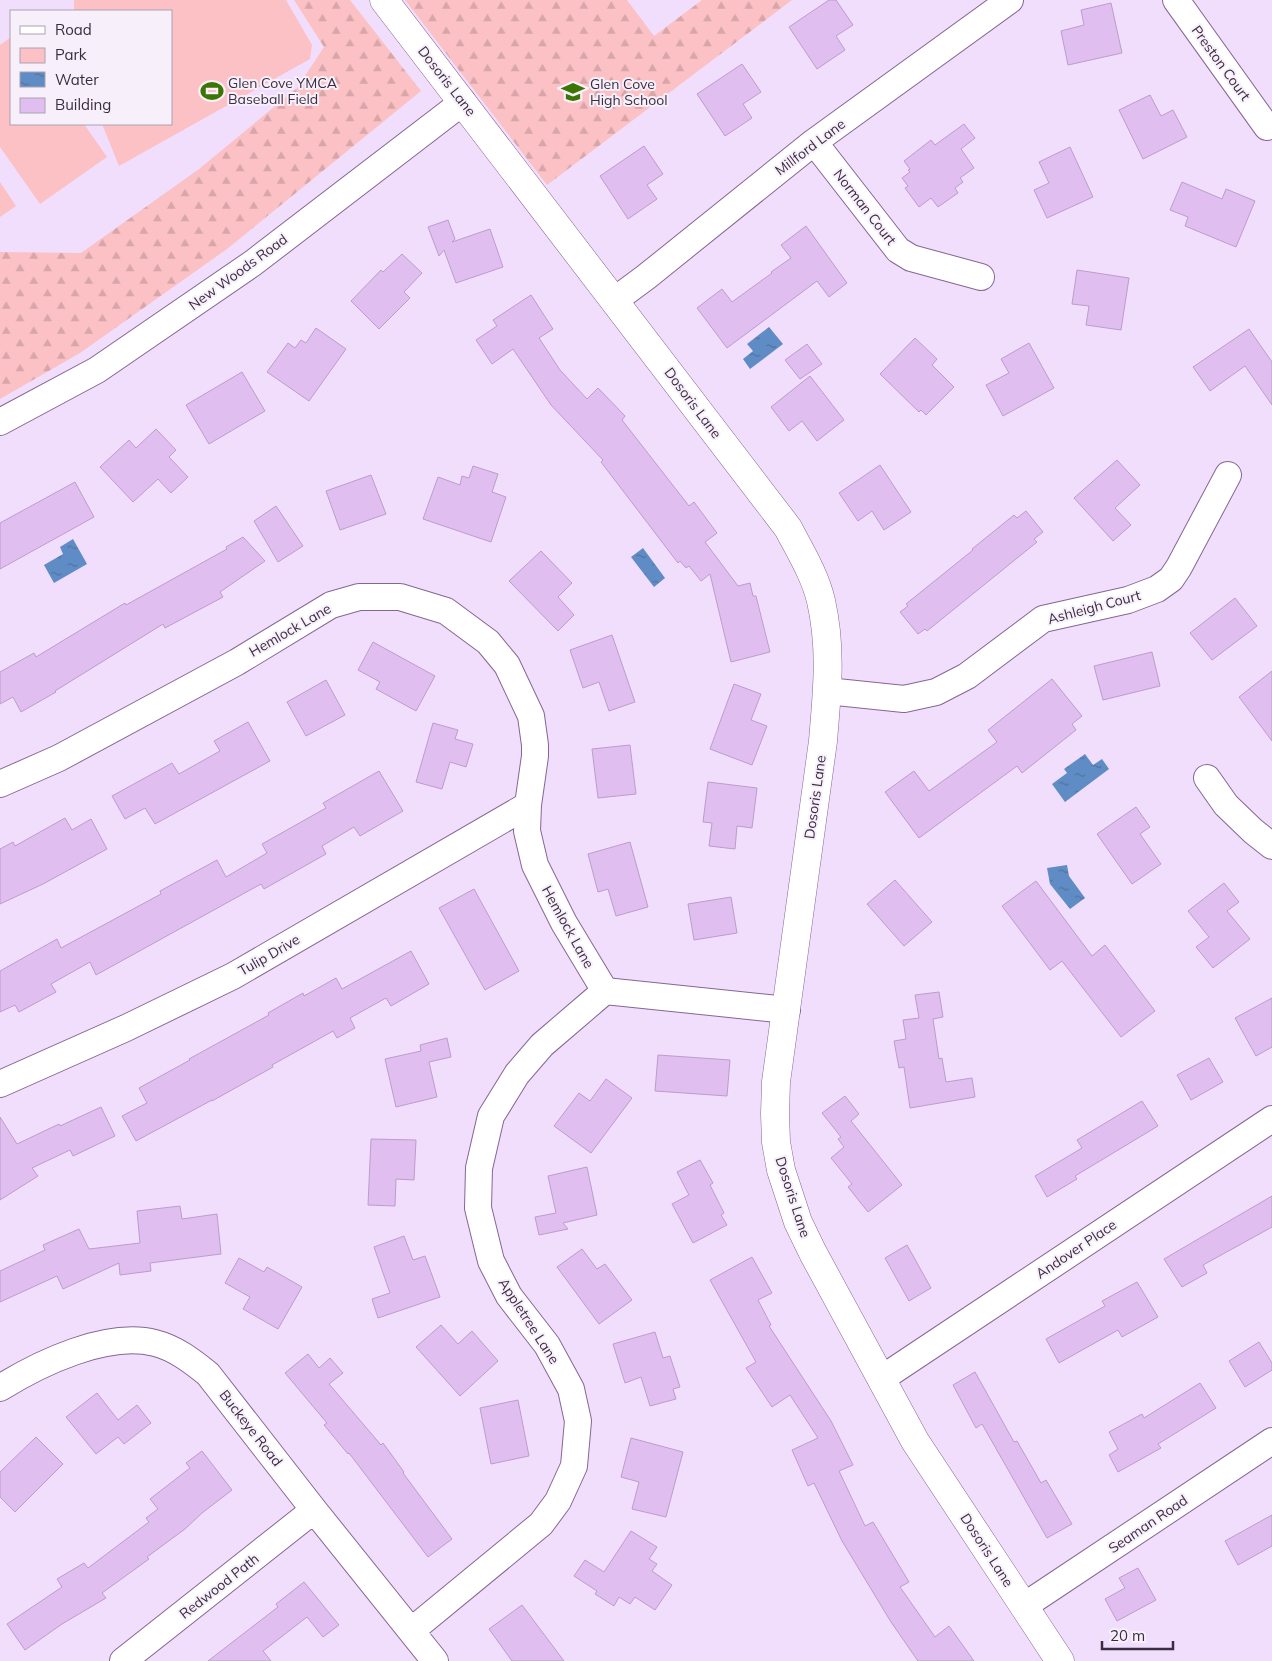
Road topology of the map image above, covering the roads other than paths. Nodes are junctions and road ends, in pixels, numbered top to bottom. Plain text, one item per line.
1 (384, 0) edge
2 (1010, 0) edge
3 (1176, 0) edge
4 (463, 102) junction
5 (1267, 127) dead end
6 (814, 142) junction
7 (982, 277) dead end
8 (614, 300) junction
9 (0, 422) edge
10 (1228, 475) dead end
11 (827, 691) junction
12 (1208, 778) dead end
13 (0, 784) edge
14 (528, 805) junction
15 (1272, 846) edge
16 (605, 991) junction
17 (787, 1010) junction
18 (0, 1084) edge
19 (1272, 1119) edge
20 (881, 1379) junction
21 (0, 1388) edge
22 (1272, 1441) edge
23 (314, 1510) junction
24 (1024, 1606) junction
25 (412, 1631) junction
26 (123, 1661) edge
27 (435, 1661) edge
28 (1060, 1661) edge

1 - 4 street, Dosoris Lane
2 - 6 street, Millford Lane
3 - 5 street, Preston Court
4 - 8 street, Dosoris Lane
4 - 9 street, New Woods Road
6 - 7 street, Norman Court
6 - 8 street, Millford Lane
8 - 11 street, Dosoris Lane
10 - 11 street, Ashleigh Court
11 - 17 street, Dosoris Lane
12 - 15 street
13 - 14 street, Hemlock Lane
14 - 16 street, Hemlock Lane
14 - 18 street, Tulip Drive
16 - 17 street
16 - 25 street, Appletree Lane
17 - 20 street, Dosoris Lane
19 - 20 street, Andover Place
20 - 24 street, Dosoris Lane
21 - 23 street, Buckeye Road
22 - 24 street, Seaman Road
23 - 25 street, Buckeye Road
23 - 26 street, Redwood Path
24 - 28 street, Dosoris Lane
25 - 27 street, Buckeye Road

